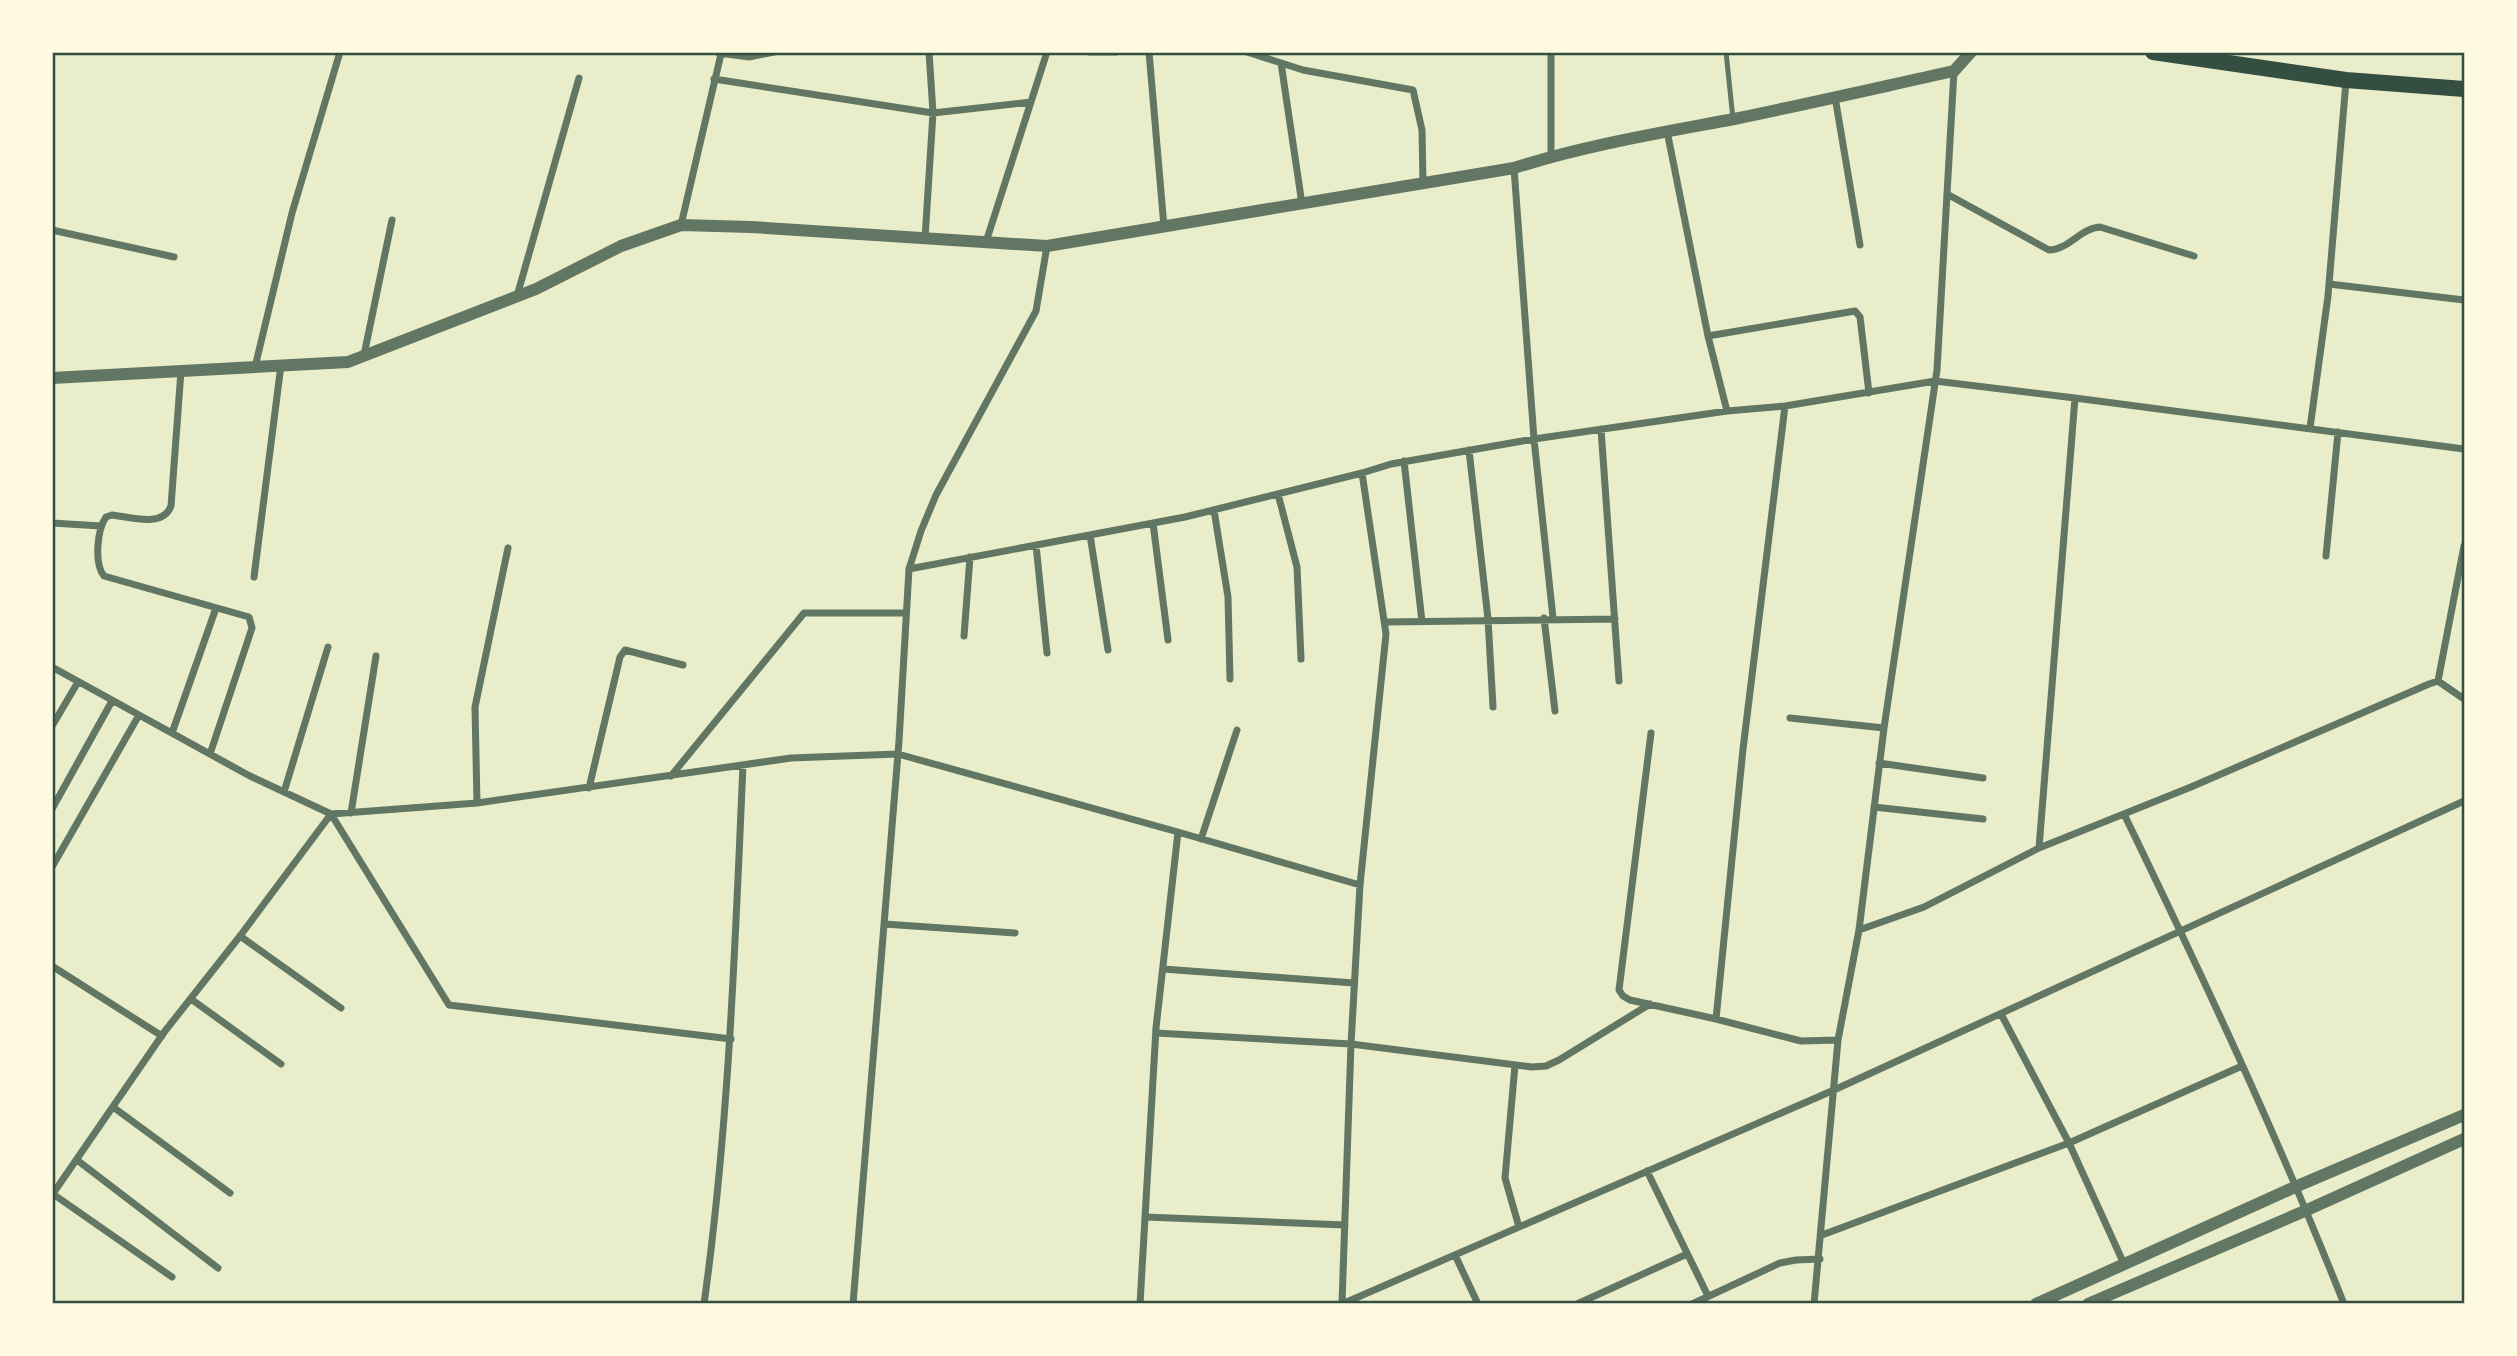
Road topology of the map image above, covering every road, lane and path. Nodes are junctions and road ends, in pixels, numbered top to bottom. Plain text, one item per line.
1 (340, 52) edge
2 (774, 52) edge
3 (929, 52) edge
4 (1047, 52) edge
5 (1088, 52) edge
6 (1116, 52) edge
7 (1149, 52) edge
8 (1551, 52) edge
9 (1726, 52) edge
10 (1971, 52) edge
11 (2153, 52) edge
12 (720, 53) edge
13 (1252, 53) edge
14 (1281, 63) junction
15 (1954, 71) junction
16 (579, 78) dead end
17 (714, 79) junction
18 (2346, 80) junction
19 (2465, 89) edge
20 (1835, 96) junction
21 (1031, 102) junction
22 (933, 113) junction
23 (1733, 119) junction
24 (1667, 130) junction
25 (1551, 156) junction
26 (1514, 169) junction
27 (1423, 184) junction
28 (1947, 194) junction
29 (1302, 204) junction
30 (392, 220) dead end
31 (681, 225) junction
32 (1164, 227) junction
33 (52, 230) edge
34 (925, 238) junction
35 (986, 242) junction
36 (1860, 245) dead end
37 (1047, 246) junction
38 (2194, 256) dead end
39 (174, 257) dead end
40 (2329, 284) junction
41 (517, 297) junction
42 (2465, 300) edge
43 (1708, 336) junction
44 (364, 355) junction
45 (281, 365) junction
46 (255, 367) junction
47 (181, 371) junction
48 (52, 378) edge
49 (1935, 381) junction
50 (1869, 393) junction
51 (2075, 398) junction
52 (1785, 406) junction
53 (1727, 411) junction
54 (2310, 428) junction
55 (1601, 429) junction
56 (2338, 432) junction
57 (1534, 439) junction
58 (2465, 449) edge
59 (1469, 450) junction
60 (1404, 461) junction
61 (1362, 473) junction
62 (1279, 494) junction
63 (1214, 510) junction
64 (52, 523) edge
65 (1153, 523) junction
66 (101, 526) junction
67 (1090, 535) junction
68 (1036, 545) junction
69 (2465, 546) edge
70 (508, 548) dead end
71 (2326, 556) dead end
72 (970, 557) junction
73 (909, 569) junction
74 (254, 577) dead end
75 (216, 608) junction
76 (906, 613) junction
77 (1544, 618) junction
78 (1553, 618) junction
79 (1488, 619) junction
80 (1615, 619) junction
81 (1422, 621) junction
82 (1385, 622) junction
83 (964, 636) dead end
84 (1168, 640) dead end
85 (328, 647) dead end
86 (1108, 650) dead end
87 (1047, 653) dead end
88 (376, 656) dead end
89 (1301, 659) dead end
90 (683, 665) dead end
91 (52, 667) edge
92 (1230, 679) dead end
93 (1619, 681) dead end
94 (2438, 681) junction
95 (78, 682) junction
96 (2465, 699) edge
97 (112, 701) junction
98 (1493, 707) dead end
99 (1555, 711) dead end
100 (139, 715) junction
101 (1790, 718) dead end
102 (52, 726) edge
103 (1884, 728) junction
104 (1237, 730) dead end
105 (173, 733) junction
106 (1651, 733) dead end
107 (210, 754) junction
108 (898, 754) junction
109 (1879, 763) junction
110 (743, 765) junction
111 (671, 776) junction
112 (1983, 778) dead end
113 (589, 788) junction
114 (284, 792) junction
115 (2465, 801) edge
116 (477, 803) junction
117 (1874, 807) junction
118 (52, 809) edge
119 (351, 813) junction
120 (331, 814) junction
121 (2124, 814) junction
122 (1983, 819) dead end
123 (1178, 832) junction
124 (1201, 839) junction
125 (52, 846) edge
126 (2039, 848) junction
127 (61, 852) junction
128 (52, 867) edge
129 (1360, 885) junction
130 (884, 924) junction
131 (1859, 930) junction
132 (2181, 931) junction
133 (1015, 933) dead end
134 (240, 936) junction
135 (52, 966) edge
136 (1163, 969) junction
137 (1354, 983) junction
138 (191, 999) junction
139 (1650, 1004) junction
140 (341, 1008) dead end
141 (2001, 1014) junction
142 (1716, 1018) junction
143 (1156, 1033) junction
144 (162, 1036) junction
145 (731, 1039) junction
146 (1839, 1040) junction
147 (1351, 1044) junction
148 (281, 1065) dead end
149 (1515, 1065) junction
150 (2242, 1066) junction
151 (1834, 1090) junction
152 (113, 1107) junction
153 (2465, 1115) edge
154 (2465, 1139) edge
155 (2069, 1143) junction
156 (76, 1160) junction
157 (1647, 1171) junction
158 (2295, 1187) junction
159 (230, 1193) dead end
160 (53, 1194) edge
161 (2307, 1210) junction
162 (1145, 1217) junction
163 (1345, 1225) junction
164 (1519, 1227) junction
165 (1822, 1235) junction
166 (1687, 1254) junction
167 (1455, 1255) junction
168 (1820, 1259) junction
169 (2124, 1265) junction
170 (218, 1268) dead end
171 (172, 1277) dead end
172 (1708, 1296) junction
173 (1342, 1303) edge
174 (704, 1304) edge
175 (853, 1304) edge
176 (1140, 1304) edge
177 (1478, 1304) edge
178 (1577, 1304) edge
179 (1692, 1304) edge
180 (1814, 1304) edge
181 (2036, 1304) edge
182 (2088, 1304) edge
183 (2344, 1304) edge

1 - 46 street
2 - 12 street
3 - 22 street
4 - 21 street
5 - 6 street
7 - 32 street
8 - 25 street
9 - 23 lane
10 - 15 street
11 - 18 main road
12 - 17 street
13 - 14 street
14 - 27 street
14 - 29 street
15 - 20 street
15 - 28 street
16 - 41 street
17 - 22 street
17 - 31 street
18 - 19 main road
18 - 40 street
20 - 23 street
20 - 36 street
21 - 22 street
21 - 35 street
22 - 34 street
23 - 24 street
24 - 25 street
24 - 43 street
25 - 26 street
26 - 27 street
26 - 57 street
27 - 29 street
28 - 38 street
28 - 49 street
29 - 32 street
30 - 44 street
31 - 34 street
31 - 41 street
32 - 37 street
33 - 39 street
34 - 35 street
35 - 37 street
37 - 73 street
40 - 42 street
40 - 54 street
41 - 44 street
43 - 50 street
43 - 53 street
44 - 45 street
45 - 46 street
45 - 74 street
46 - 47 street
47 - 48 street
47 - 66 street
49 - 50 street
49 - 51 street
49 - 103 street
50 - 52 street
51 - 54 street
51 - 126 street
52 - 53 street
52 - 142 street
53 - 55 street
54 - 56 street
55 - 57 street
55 - 80 street
56 - 58 street
56 - 71 street
57 - 59 street
57 - 78 street
59 - 60 street
59 - 79 street
60 - 61 street
60 - 81 street
61 - 62 street
61 - 82 street
62 - 63 street
62 - 89 street
63 - 65 street
63 - 92 street
64 - 66 street
65 - 67 street
65 - 84 street
66 - 75 street
67 - 68 street
67 - 86 street
68 - 72 street
68 - 87 street
69 - 94 street
70 - 116 street
72 - 73 street
72 - 83 street
73 - 76 street
75 - 105 street
75 - 107 street
76 - 108 street
76 - 111 street
77 - 78 street
77 - 79 street
77 - 99 street
78 - 80 street
79 - 81 street
79 - 98 street
80 - 93 street
81 - 82 street
82 - 129 street
85 - 114 street
88 - 119 street
90 - 113 street
91 - 95 street
94 - 96 street
94 - 121 street
95 - 97 street
95 - 102 street
97 - 100 street
97 - 118 street
100 - 105 street
100 - 127 street
101 - 103 street
103 - 109 street
104 - 124 street
105 - 107 street
106 - 139 street
107 - 114 street
108 - 110 street
108 - 123 street
108 - 130 street
109 - 112 street
109 - 117 street
110 - 111 street
110 - 145 street
111 - 113 street
113 - 116 street
114 - 120 street
115 - 132 street
116 - 119 street
117 - 122 street
117 - 131 street
119 - 120 street
120 - 134 street
120 - 145 street
121 - 126 street
121 - 132 street
123 - 124 street
123 - 136 street
124 - 129 street
125 - 127 street
126 - 131 street
127 - 128 street
129 - 137 street
130 - 133 street
130 - 175 street
131 - 146 street
132 - 141 street
132 - 150 street
134 - 138 street
134 - 140 street
135 - 144 street
136 - 137 street
136 - 143 street
137 - 147 street
138 - 144 street
138 - 148 street
139 - 142 street
139 - 149 street
141 - 151 street
141 - 155 street
142 - 146 street
143 - 147 street
143 - 162 street
144 - 152 street
145 - 174 street
146 - 151 street
147 - 149 street
147 - 163 street
149 - 164 street
150 - 155 street
150 - 158 street
151 - 157 street
151 - 165 street
152 - 156 street
152 - 159 street
153 - 158 street
154 - 161 street
155 - 165 street
155 - 169 street
156 - 160 street
156 - 170 street
157 - 164 street
157 - 166 street
158 - 161 street
158 - 169 street
160 - 171 street
161 - 182 street
161 - 183 street
162 - 163 street
162 - 176 street
163 - 173 street
164 - 167 street
165 - 168 street
166 - 172 street
166 - 178 street
167 - 173 street
167 - 177 street
168 - 172 street
168 - 180 street
169 - 181 street
172 - 179 street

